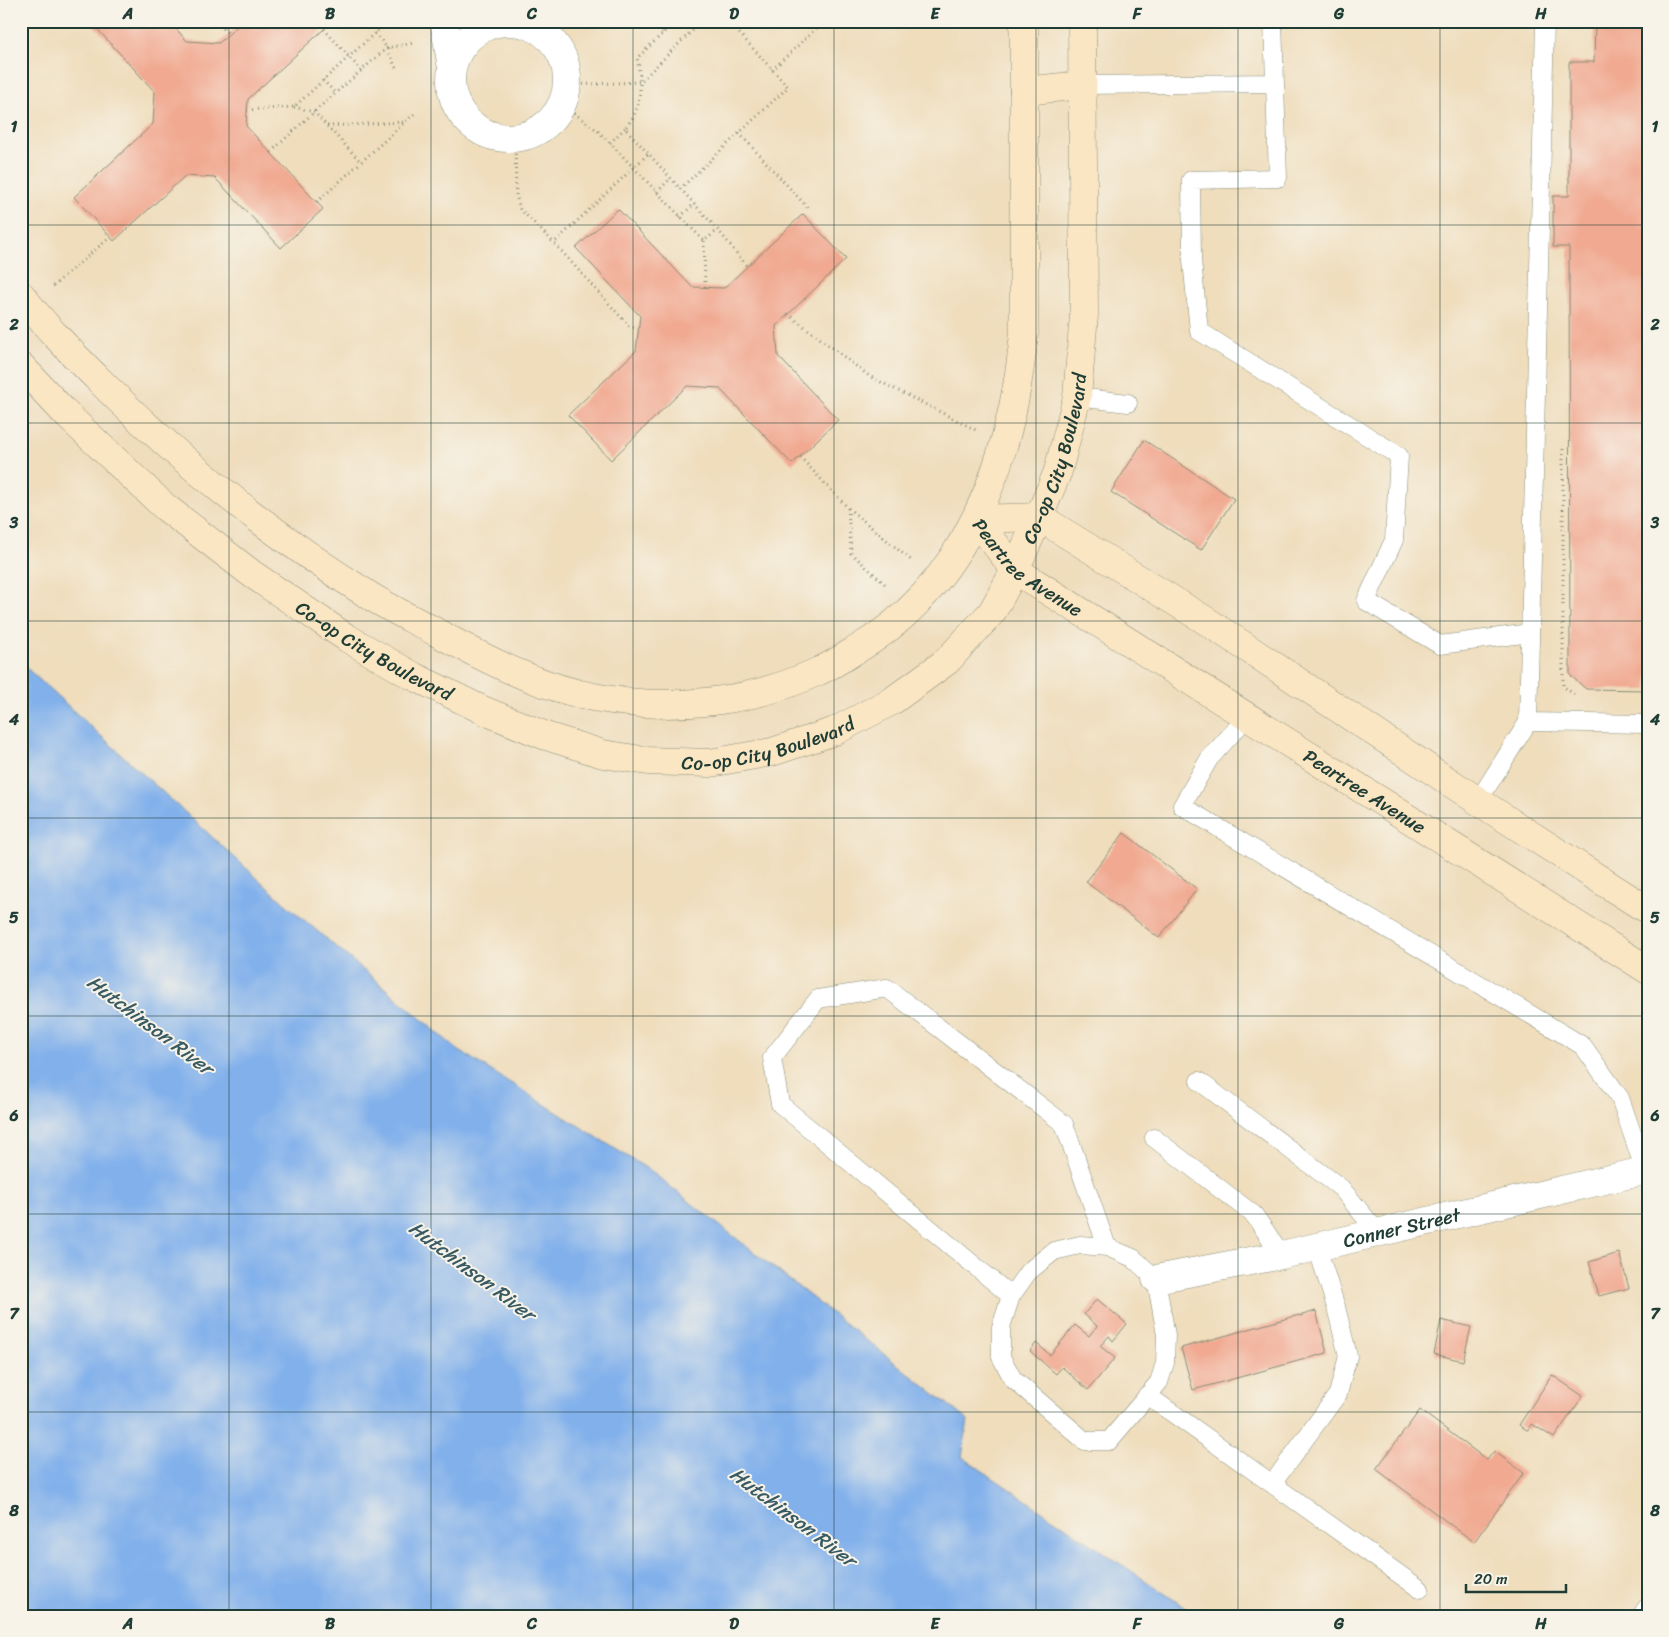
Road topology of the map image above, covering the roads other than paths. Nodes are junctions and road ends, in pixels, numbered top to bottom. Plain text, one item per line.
1 (444, 21) edge
2 (1024, 21) edge
3 (1082, 21) edge
4 (1273, 21) edge
5 (1545, 21) edge
6 (522, 22) edge
7 (452, 68) junction
8 (1275, 83) junction
9 (1082, 85) junction
10 (1024, 91) junction
11 (25, 300) edge
12 (21, 366) edge
13 (1077, 397) junction
14 (1128, 403) dead end
15 (1039, 517) junction
16 (976, 519) junction
17 (1015, 570) junction
18 (1530, 633) junction
19 (1247, 717) junction
20 (1528, 722) junction
21 (1648, 724) edge
22 (1478, 801) junction
23 (1648, 909) edge
24 (1648, 970) edge
25 (1199, 1081) dead end
26 (1154, 1138) dead end
27 (1646, 1170) edge
28 (1378, 1233) junction
29 (1107, 1247) junction
30 (1317, 1247) junction
31 (1282, 1255) junction
32 (1156, 1279) junction
33 (1011, 1296) junction
34 (1147, 1395) junction
35 (1272, 1484) junction
36 (1420, 1588) dead end
37 (1648, 1606) edge
38 (1641, 1616) edge

1 - 7 street
2 - 10 main road
3 - 9 main road, Co-op City Boulevard
4 - 8 lane
5 - 18 lane
6 - 7 street
6 - 7 street
8 - 9 lane
8 - 18 lane
9 - 10 main road
9 - 13 main road, Co-op City Boulevard
10 - 16 main road
11 - 16 main road
12 - 17 main road, Co-op City Boulevard
13 - 14 lane
13 - 15 main road, Co-op City Boulevard
15 - 16 main road, Peartree Avenue
15 - 17 main road, Co-op City Boulevard
15 - 22 main road, Peartree Avenue
16 - 17 main road, Peartree Avenue
17 - 19 main road, Peartree Avenue
18 - 20 lane
19 - 24 main road, Peartree Avenue
19 - 27 lane
20 - 21 lane
20 - 22 lane
22 - 23 main road, Peartree Avenue
25 - 28 lane
26 - 31 lane
27 - 28 street, Conner Street
28 - 30 street, Conner Street
29 - 32 lane
29 - 33 lane
29 - 33 lane
30 - 31 street, Conner Street
30 - 35 lane
31 - 32 street, Conner Street
32 - 34 lane
33 - 34 lane
34 - 35 lane
35 - 36 lane
37 - 38 lane

